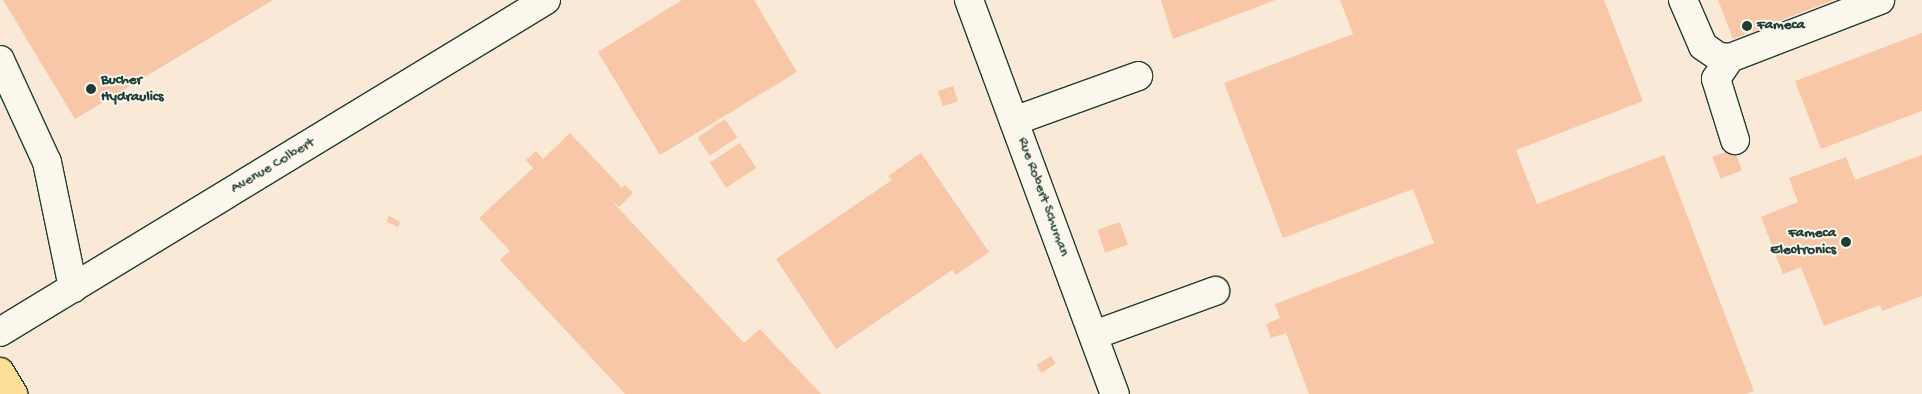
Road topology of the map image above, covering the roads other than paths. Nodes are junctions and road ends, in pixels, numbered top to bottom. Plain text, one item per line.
1 (546, 0) edge
2 (969, 0) edge
3 (1683, 0) edge
4 (1880, 0) edge
5 (1730, 58) junction
6 (0, 60) edge
7 (1138, 76) dead end
8 (1014, 121) junction
9 (1735, 140) dead end
10 (73, 288) junction
11 (1215, 291) dead end
12 (0, 332) edge
13 (1094, 335) junction
14 (0, 372) edge
15 (13, 394) edge
16 (1115, 394) edge

1 - 10 street, Avenue Colbert
2 - 8 street, Rue Robert Schuman
3 - 5 street
4 - 5 street
5 - 9 street
6 - 10 street
7 - 8 street
8 - 13 street, Rue Robert Schuman
10 - 12 street, Avenue Colbert
11 - 13 street
13 - 16 street, Rue Robert Schuman
14 - 15 main road

